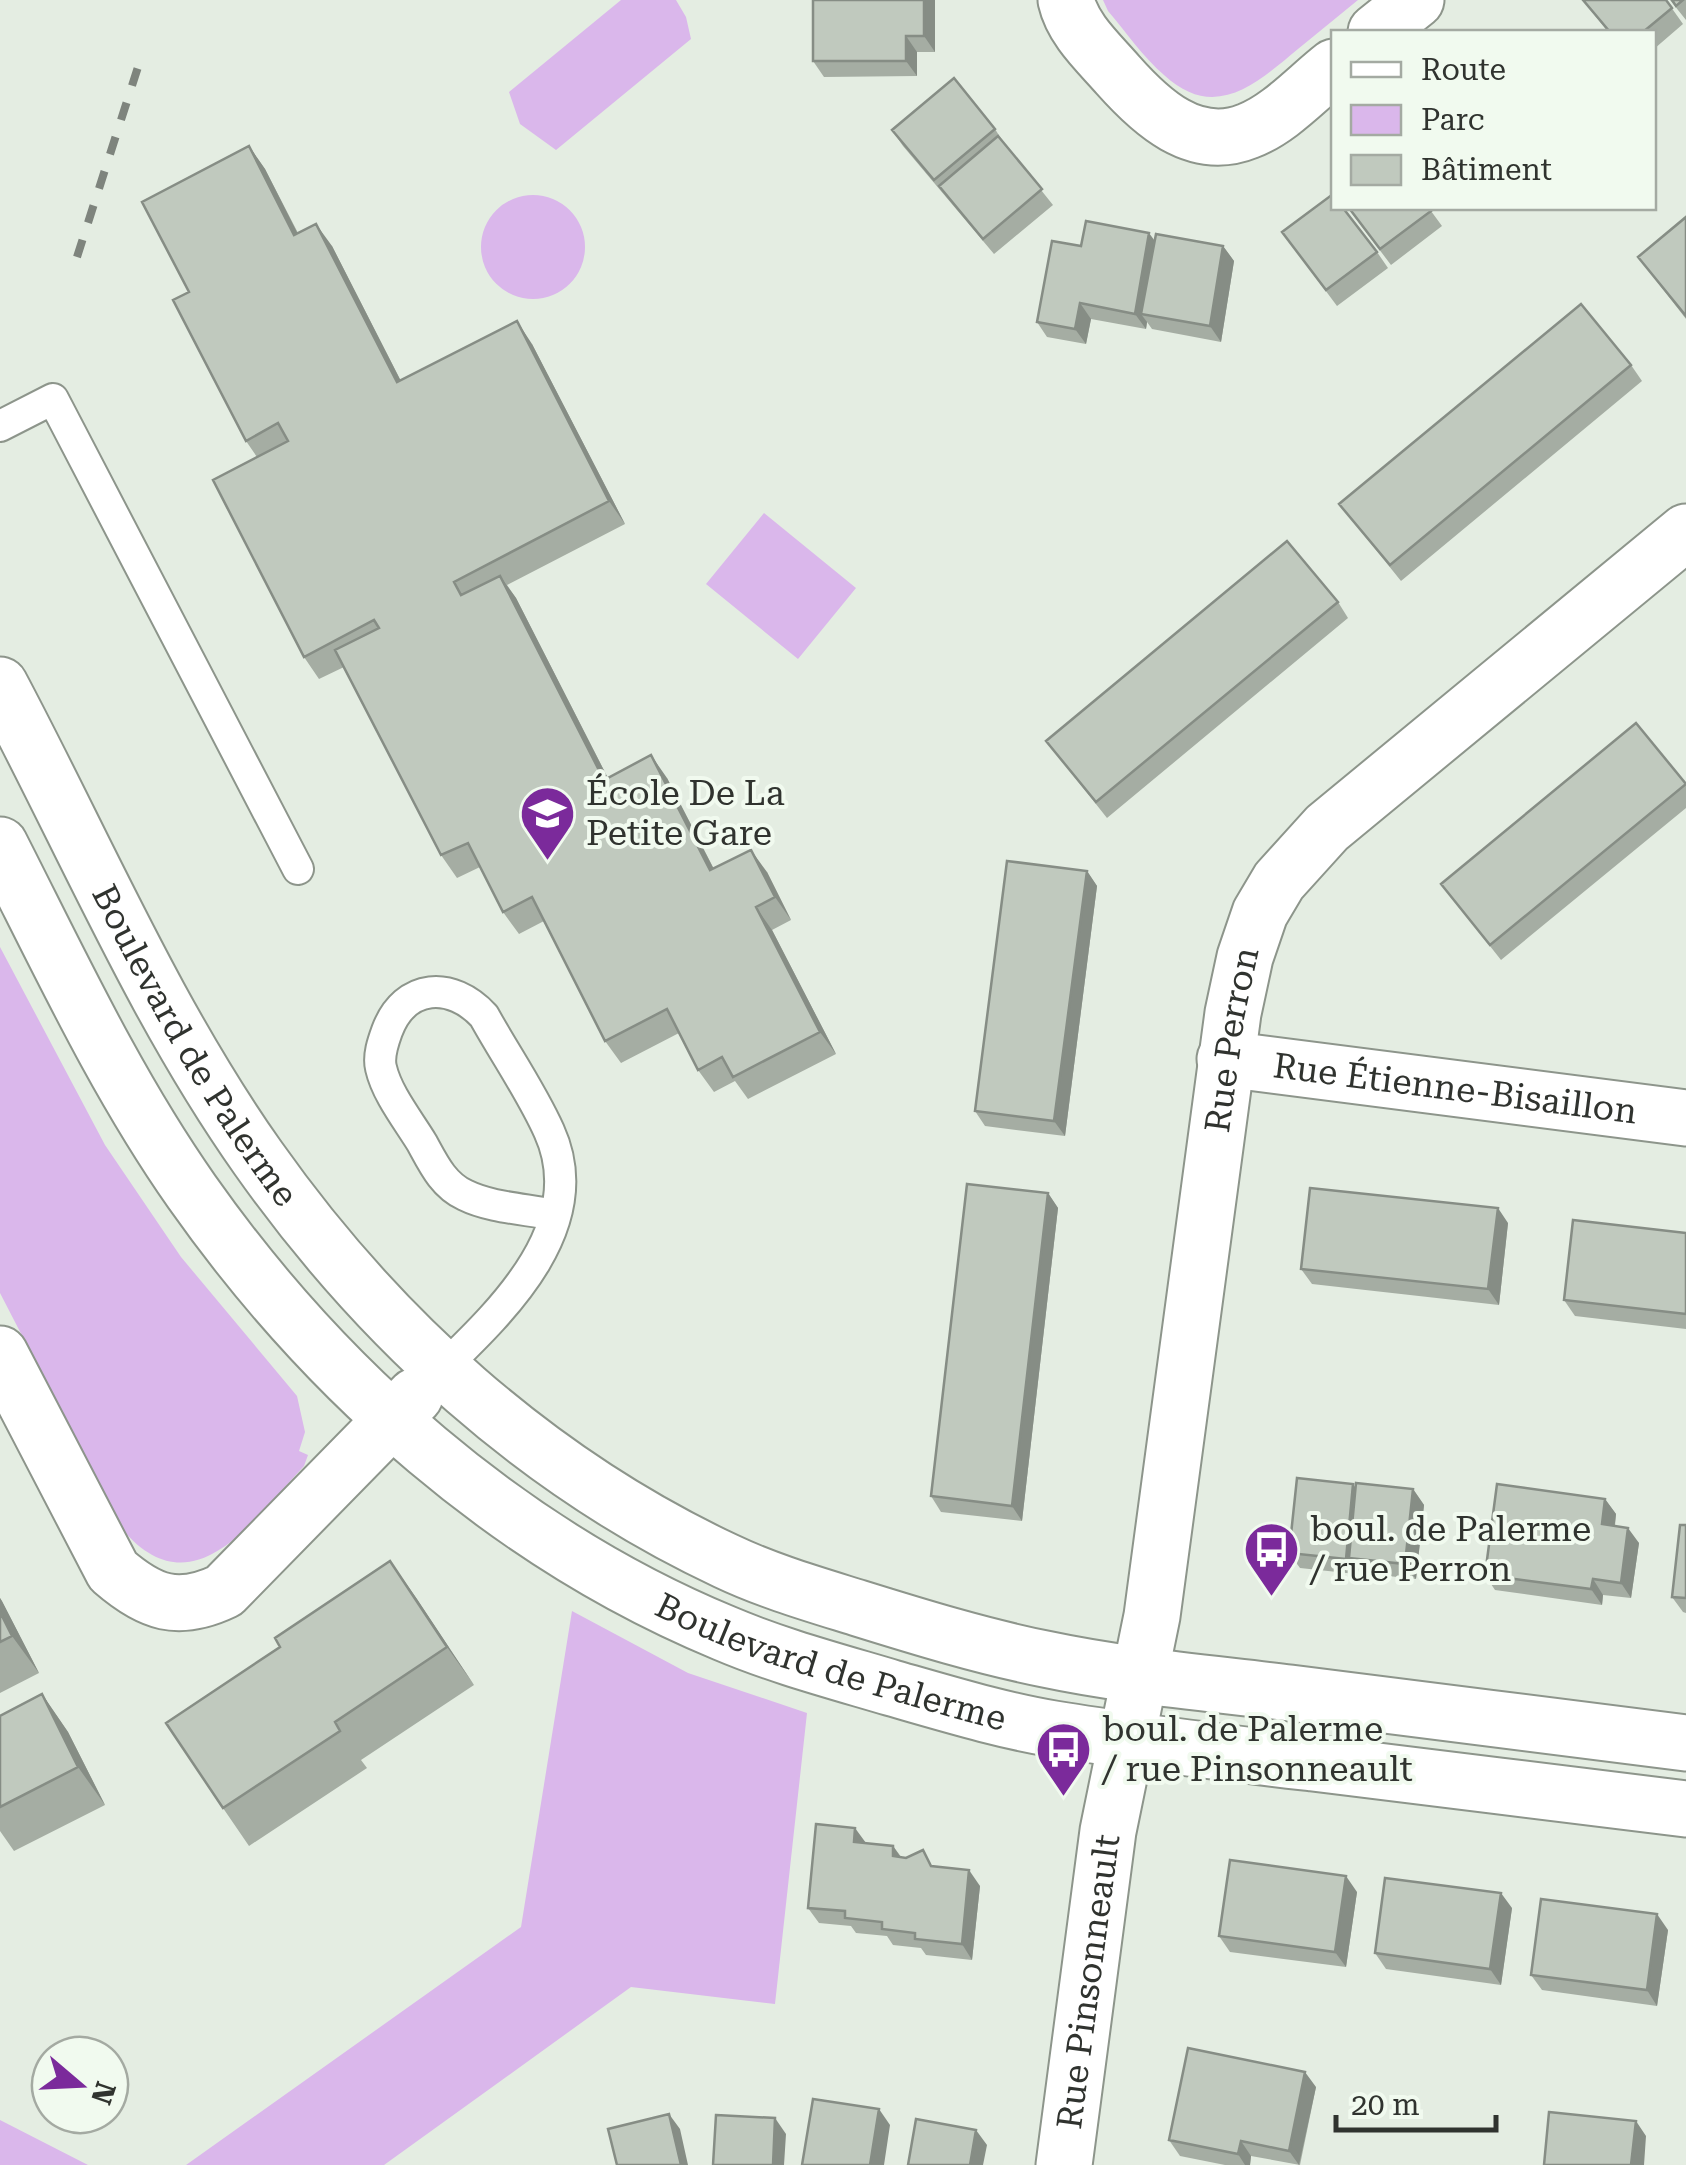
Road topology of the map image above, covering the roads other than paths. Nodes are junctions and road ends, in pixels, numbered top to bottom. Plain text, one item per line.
1 (1066, 0) edge
2 (1416, 0) edge
3 (1378, 30) edge
4 (1331, 69) edge
5 (0, 426) edge
6 (1686, 532) edge
7 (0, 685) edge
8 (0, 846) edge
9 (298, 869) dead end
10 (1225, 1059) junction
11 (1686, 1118) edge
12 (555, 1215) junction
13 (0, 1354) edge
14 (442, 1369) junction
15 (390, 1419) junction
16 (1140, 1673) junction
17 (1127, 1739) junction
18 (1686, 1743) edge
19 (1686, 1809) edge
20 (1064, 2165) edge

1 - 4 street
2 - 3 street
5 - 9 lane
6 - 10 street, Rue Perron
7 - 14 street, Boulevard de Palerme
8 - 15 street, Boulevard de Palerme
10 - 11 street, Rue Étienne-Bisaillon
10 - 16 street, Rue Perron
12 - 12 lane
12 - 14 lane
13 - 15 street
14 - 15 street
14 - 16 street, Boulevard de Palerme
15 - 17 street, Boulevard de Palerme
16 - 17 street, Rue Perron
16 - 18 street, Boulevard de Palerme
17 - 19 street, Boulevard de Palerme
17 - 20 street, Rue Pinsonneault

